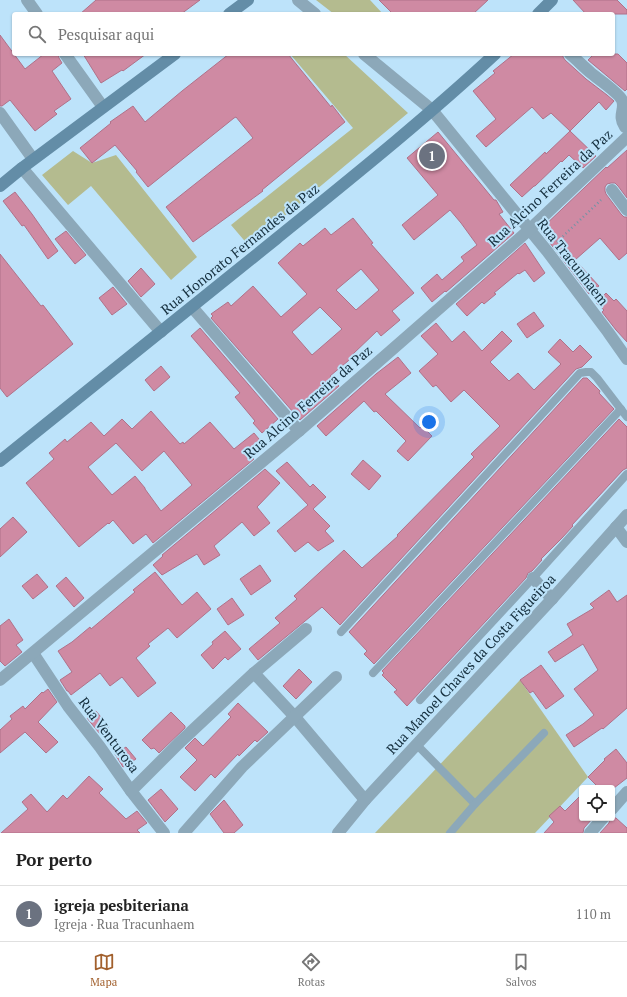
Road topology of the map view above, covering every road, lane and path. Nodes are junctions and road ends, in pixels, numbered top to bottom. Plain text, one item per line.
1 (27, 0) edge
2 (248, 0) edge
3 (298, 0) edge
4 (552, 0) edge
5 (36, 12) edge
6 (232, 12) edge
7 (313, 12) edge
8 (540, 12) edge
9 (67, 56) edge
10 (172, 56) edge
11 (366, 56) edge
12 (493, 56) edge
13 (572, 56) edge
14 (103, 107) junction
15 (432, 110) junction
16 (0, 113) edge
17 (626, 132) edge
18 (33, 159) junction
19 (22, 168) junction
20 (0, 186) edge
21 (612, 190) joint
22 (627, 210) edge
23 (529, 230) junction
24 (547, 251) junction
25 (192, 307) junction
26 (161, 332) junction
27 (627, 359) edge
28 (621, 409) junction
29 (627, 417) edge
30 (299, 431) junction
31 (0, 461) edge
32 (627, 474) edge
33 (627, 515) edge
34 (616, 527) junction
35 (627, 542) edge
36 (533, 578) junction
37 (552, 599) junction
38 (306, 629) dead end
39 (340, 632) dead end
40 (33, 653) junction
41 (254, 673) junction
42 (373, 674) dead end
43 (336, 677) dead end
44 (0, 680) edge
45 (420, 700) dead end
46 (295, 717) junction
47 (544, 733) dead end
48 (417, 745) junction
49 (131, 791) junction
50 (627, 792) edge
51 (365, 800) junction
52 (475, 804) junction
53 (615, 805) edge
54 (600, 821) edge
55 (164, 833) edge
56 (184, 833) edge
57 (338, 833) edge
58 (450, 833) edge
59 (590, 833) edge

1 - 5 street
2 - 6 main road
3 - 7 street
4 - 8 main road
9 - 14 street
10 - 14 main road
11 - 15 street, Rua Tracunhaem
12 - 15 main road, Rua Honorato Fernandes da Paz
13 - 17 street
14 - 18 main road
15 - 23 street, Rua Tracunhaem
15 - 25 main road, Rua Honorato Fernandes da Paz
16 - 18 street
17 - 23 street, Rua Alcino Ferreira da Paz
18 - 19 main road
19 - 20 main road
19 - 26 street
21 - 22 street
21 - 24 path
23 - 24 street, Rua Tracunhaem
23 - 30 street, Rua Alcino Ferreira da Paz
24 - 27 street, Rua Tracunhaem
25 - 26 main road, Rua Honorato Fernandes da Paz
25 - 30 street
26 - 31 main road, Rua Honorato Fernandes da Paz
28 - 29 lane
28 - 39 lane
28 - 42 lane
30 - 40 street, Rua Alcino Ferreira da Paz
32 - 36 lane
33 - 34 street, Rua Manoel Chaves da Costa Figueiroa
34 - 35 street
34 - 37 street, Rua Manoel Chaves da Costa Figueiroa
36 - 37 street
36 - 45 lane
37 - 48 street, Rua Manoel Chaves da Costa Figueiroa
38 - 41 street
40 - 44 street, Rua Alcino Ferreira da Paz
40 - 49 street, Rua Venturosa
41 - 46 street
41 - 49 street
43 - 46 street
46 - 51 street
46 - 56 street
47 - 52 lane
48 - 51 street, Rua Manoel Chaves da Costa Figueiroa
48 - 52 lane
49 - 55 street, Rua Venturosa
50 - 53 street
51 - 57 street, Rua Manoel Chaves da Costa Figueiroa
52 - 58 lane
54 - 59 street

